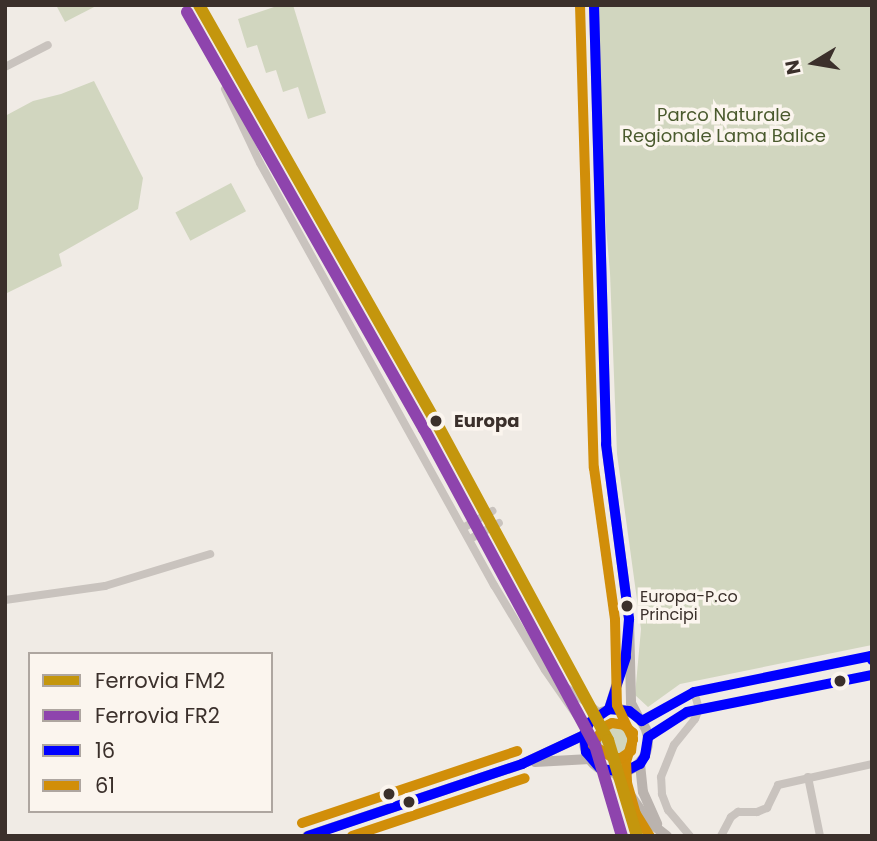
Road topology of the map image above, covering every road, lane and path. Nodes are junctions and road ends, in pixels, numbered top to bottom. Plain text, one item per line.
1 (594, 5) edge
2 (48, 45) dead end
3 (5, 68) edge
4 (225, 89) dead end
5 (493, 511) dead end
6 (499, 523) dead end
7 (463, 528) junction
8 (470, 539) junction
9 (210, 554) dead end
10 (5, 600) edge
11 (629, 619) junction
12 (872, 661) edge
13 (828, 665) junction
14 (545, 670) junction
15 (872, 676) edge
16 (831, 684) junction
17 (694, 692) junction
18 (699, 709) junction
19 (605, 711) junction
20 (640, 719) junction
21 (585, 732) junction
22 (648, 737) junction
23 (590, 759) junction
24 (522, 764) junction
25 (640, 764) junction
26 (872, 764) edge
27 (615, 773) junction
28 (808, 777) junction
29 (664, 832) edge
30 (307, 836) edge
31 (690, 836) edge
32 (721, 836) edge
33 (820, 836) edge

1 - 11 main road
2 - 3 street
4 - 7 street
5 - 7 street
6 - 8 street
7 - 8 street
8 - 14 street
9 - 10 street
11 - 19 main road
11 - 20 main road
12 - 13 street
13 - 16 street
13 - 17 street
14 - 19 street
14 - 21 street
15 - 16 street
16 - 18 street
17 - 18 street
17 - 20 street
18 - 22 street
18 - 31 street
19 - 20 main road
19 - 21 main road
20 - 22 main road
21 - 23 main road
21 - 24 main road
22 - 25 main road
23 - 24 main road
23 - 27 main road
24 - 30 main road
25 - 27 main road
25 - 29 main road
26 - 28 street
27 - 29 main road
28 - 32 street
28 - 33 street

